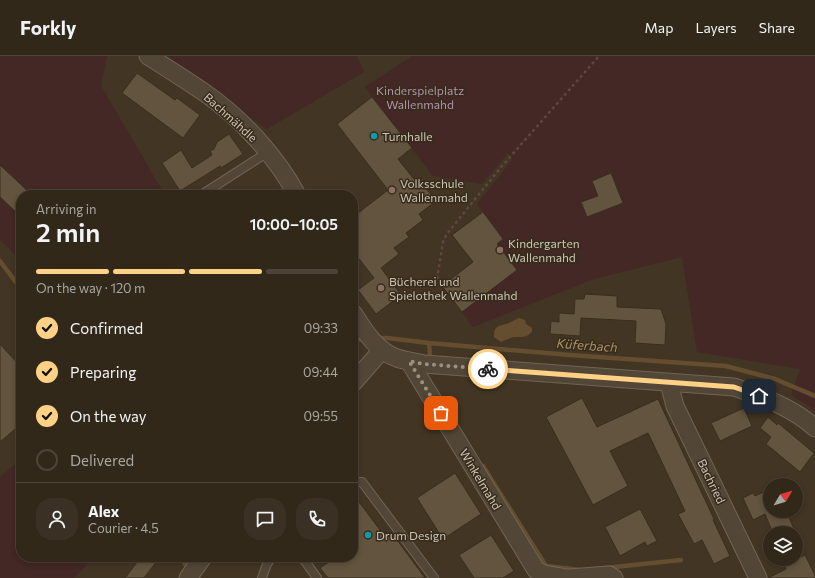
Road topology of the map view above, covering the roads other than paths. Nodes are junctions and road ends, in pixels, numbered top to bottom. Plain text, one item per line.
1 (148, 56) edge
2 (268, 152) junction
3 (209, 190) edge
4 (294, 190) edge
5 (358, 320) edge
6 (376, 343) junction
7 (409, 361) junction
8 (358, 374) edge
9 (668, 382) junction
10 (815, 428) edge
11 (358, 482) edge
12 (199, 562) edge
13 (268, 562) edge
14 (306, 562) edge
15 (188, 578) edge
16 (262, 578) edge
17 (318, 578) edge
18 (434, 578) edge
19 (568, 578) edge
20 (614, 578) edge
21 (758, 578) edge

1 - 2 street, Bachmähdle
2 - 3 lane
2 - 4 street, Bachmähdle
5 - 6 street
6 - 7 street
6 - 8 street
7 - 9 street
7 - 19 street, Winkelmahd
9 - 10 street
9 - 21 street, Bachried
11 - 18 lane
12 - 15 street
13 - 16 lane
14 - 17 lane
19 - 20 street, Winkelmahd

